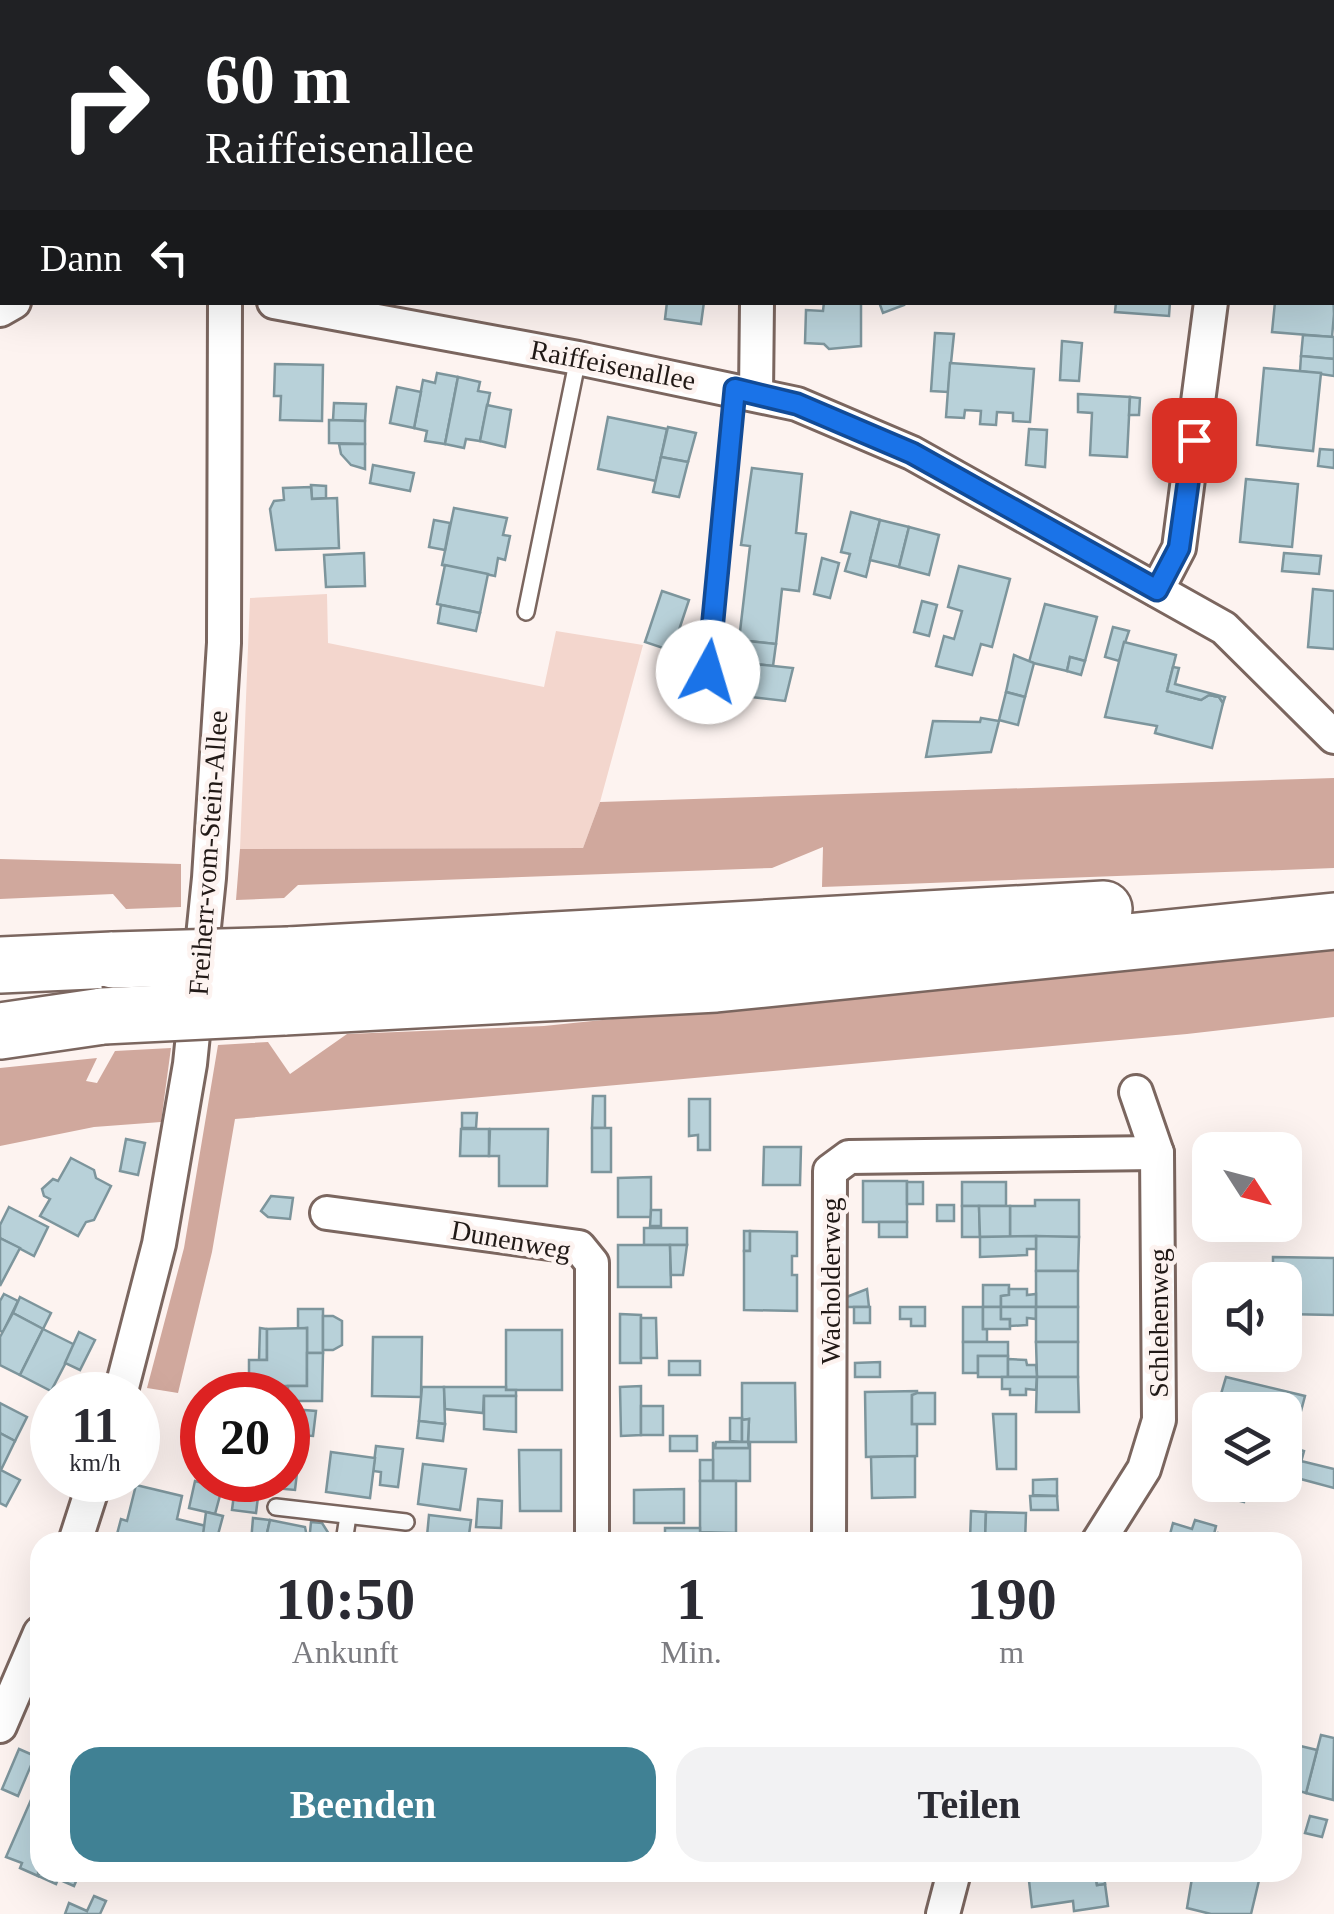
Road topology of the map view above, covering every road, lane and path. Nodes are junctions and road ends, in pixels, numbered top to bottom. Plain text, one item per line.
1 (225, 305) edge
2 (290, 305) edge
3 (758, 305) edge
4 (1211, 305) edge
5 (578, 358) junction
6 (745, 392) junction
7 (1157, 590) junction
8 (526, 612) dead end
9 (708, 672) dead end
10 (1334, 737) edge
11 (1334, 897) edge
12 (1334, 921) edge
13 (0, 965) edge
14 (286, 981) junction
15 (103, 1016) junction
16 (0, 1018) edge
17 (0, 1031) edge
18 (1136, 1092) dead end
19 (1157, 1153) junction
20 (328, 1213) dead end
21 (126, 1372) edge
22 (89, 1502) edge
23 (276, 1506) dead end
24 (348, 1516) junction
25 (406, 1522) dead end
26 (78, 1532) edge
27 (346, 1532) edge
28 (592, 1532) edge
29 (829, 1532) edge
30 (1104, 1532) edge
31 (30, 1657) edge
32 (0, 1726) edge
33 (951, 1882) edge
34 (943, 1914) edge

1 - 21 street, Freiherr-vom-Stein-Allee
2 - 5 street, Raiffeisenallee
3 - 6 street
4 - 7 street
5 - 6 street, Raiffeisenallee
5 - 8 lane
6 - 7 street, Raiffeisenallee
6 - 9 lane
7 - 10 street, Raiffeisenallee
11 - 14 highway
12 - 14 highway
13 - 14 highway, bridge
14 - 15 highway, bridge
15 - 16 highway
15 - 17 highway
18 - 19 street, Schlehenweg
19 - 29 street, Wacholderweg
19 - 30 street, Schlehenweg
20 - 28 street, Dunenweg
22 - 26 street
23 - 24 lane
24 - 25 lane
24 - 27 lane
31 - 32 street
33 - 34 street

